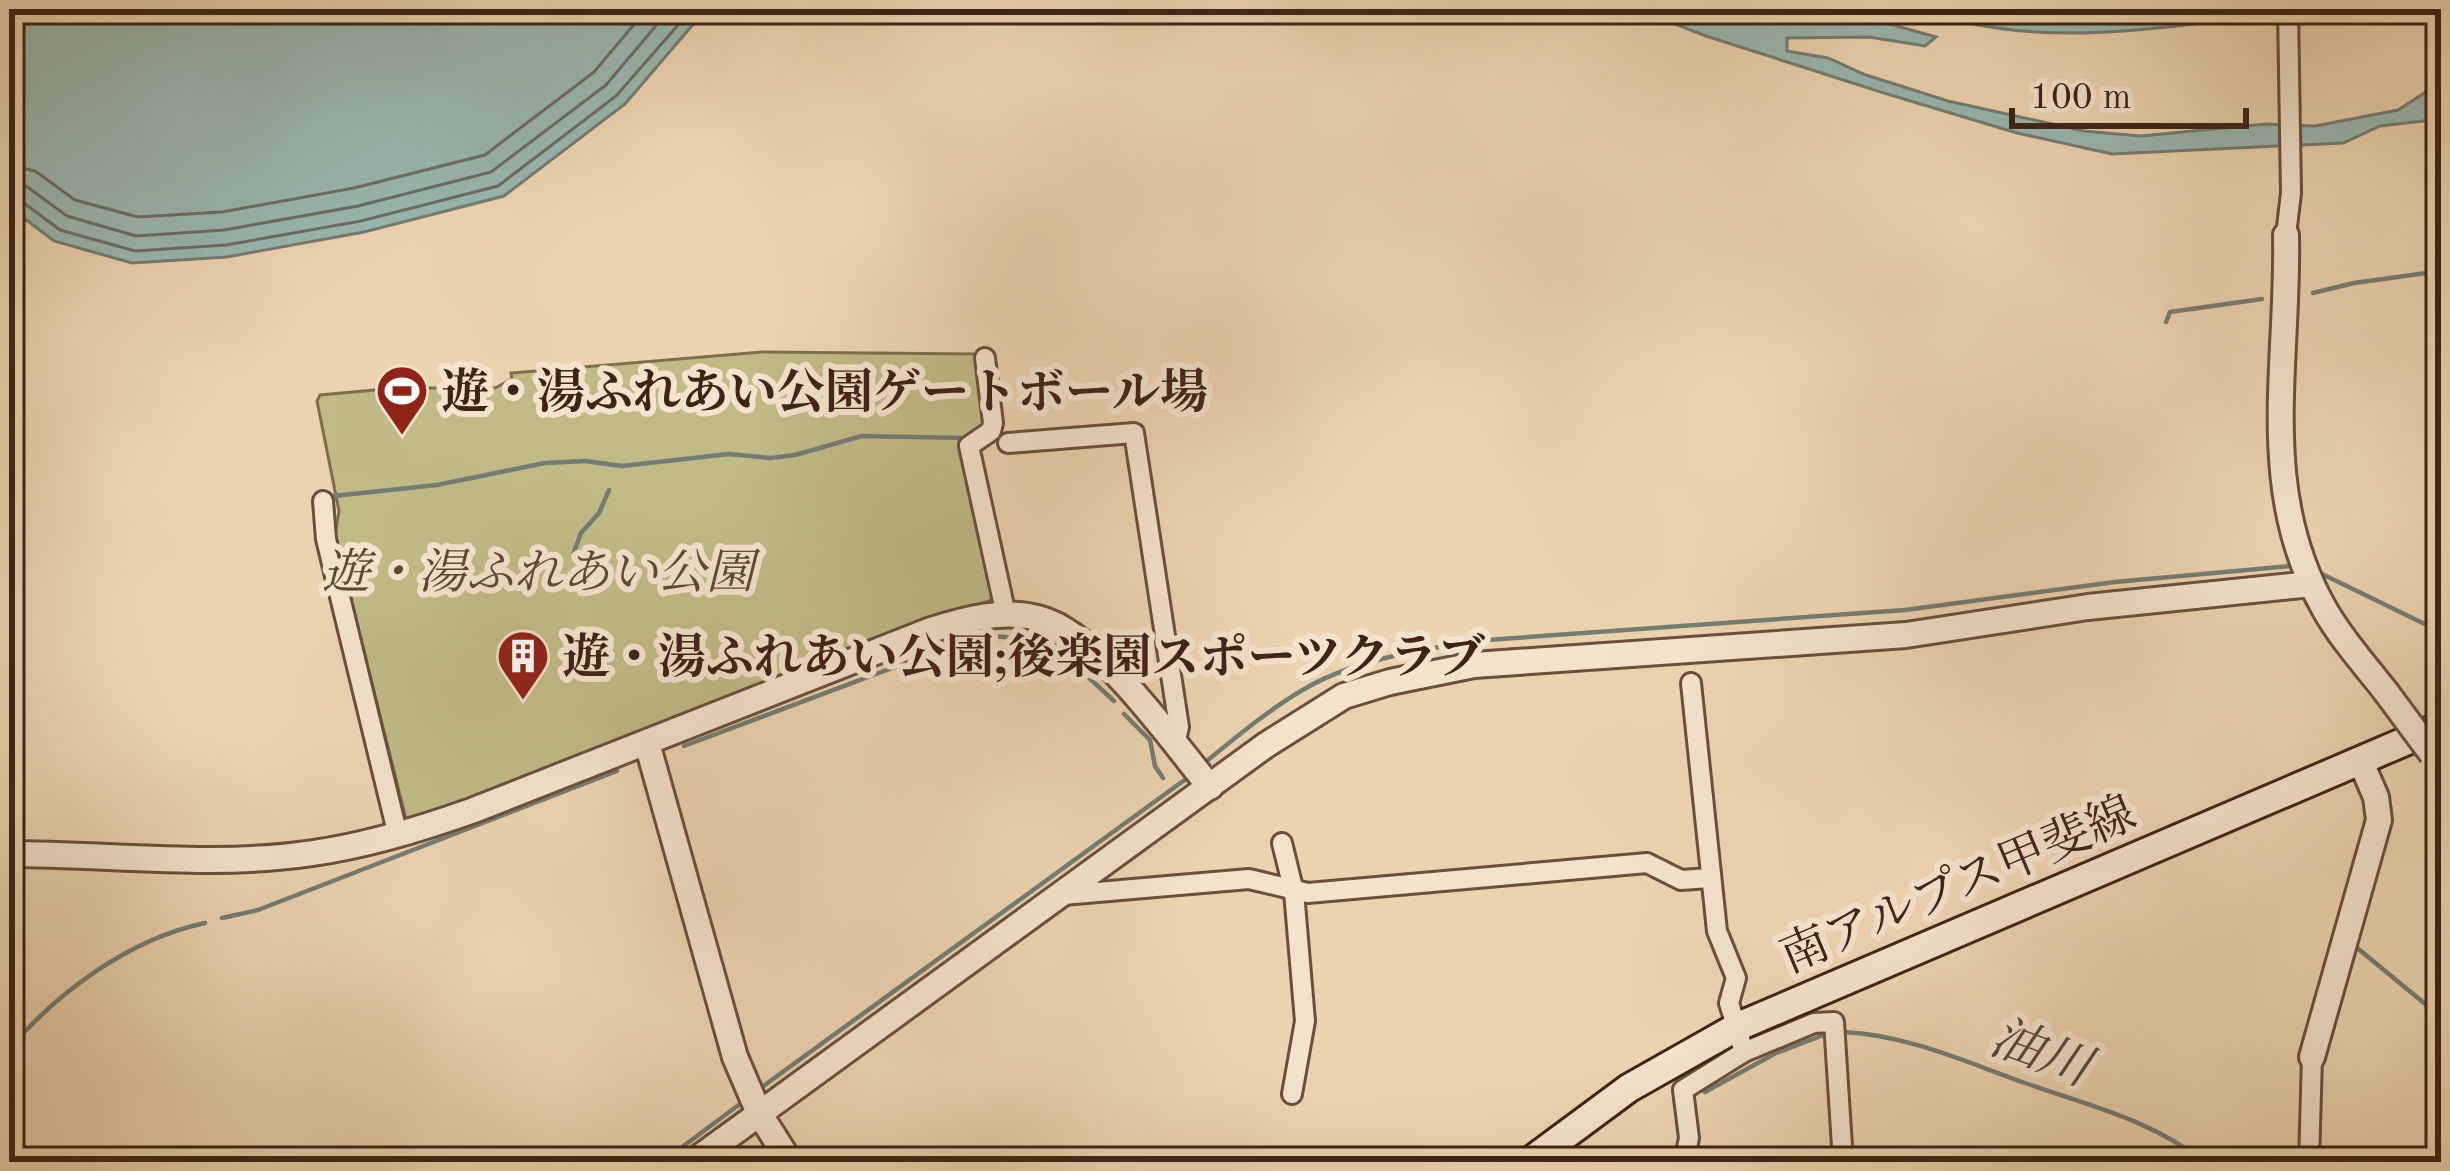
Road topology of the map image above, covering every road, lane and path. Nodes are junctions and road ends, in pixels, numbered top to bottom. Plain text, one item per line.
1 (2288, 9) edge
2 (2286, 236) joint
3 (985, 358) dead end
4 (1008, 443) dead end
5 (323, 501) dead end
6 (2312, 584) junction
7 (1006, 614) junction
8 (1691, 682) dead end
9 (2441, 726) edge
10 (646, 743) junction
11 (1175, 745) junction
12 (2437, 758) edge
13 (2360, 760) junction
14 (1210, 787) junction
15 (398, 836) junction
16 (1282, 842) dead end
17 (9, 854) edge
18 (1710, 878) junction
19 (1294, 892) junction
20 (1055, 896) junction
21 (1741, 1040) junction
22 (2312, 1057) joint
23 (1292, 1094) dead end
24 (758, 1113) junction
25 (693, 1162) edge
26 (790, 1162) edge
27 (1529, 1162) edge
28 (1684, 1162) edge
29 (1843, 1162) edge
30 (2309, 1162) edge

1 - 2 street
2 - 6 street
3 - 7 street
4 - 11 street
5 - 15 street
6 - 12 street, bridge
6 - 14 street
7 - 10 street
7 - 11 street
8 - 18 street
9 - 13 main road, 南アルプス甲斐線
10 - 15 street
10 - 24 street
11 - 14 street
13 - 21 main road, 南アルプス甲斐線
13 - 22 street
14 - 20 street
15 - 17 street
16 - 19 street
18 - 19 street
18 - 21 street
19 - 20 street
19 - 23 street
20 - 24 street
21 - 27 main road, 南アルプス甲斐線
21 - 28 street
21 - 29 street
22 - 30 street
24 - 25 street
24 - 26 street

